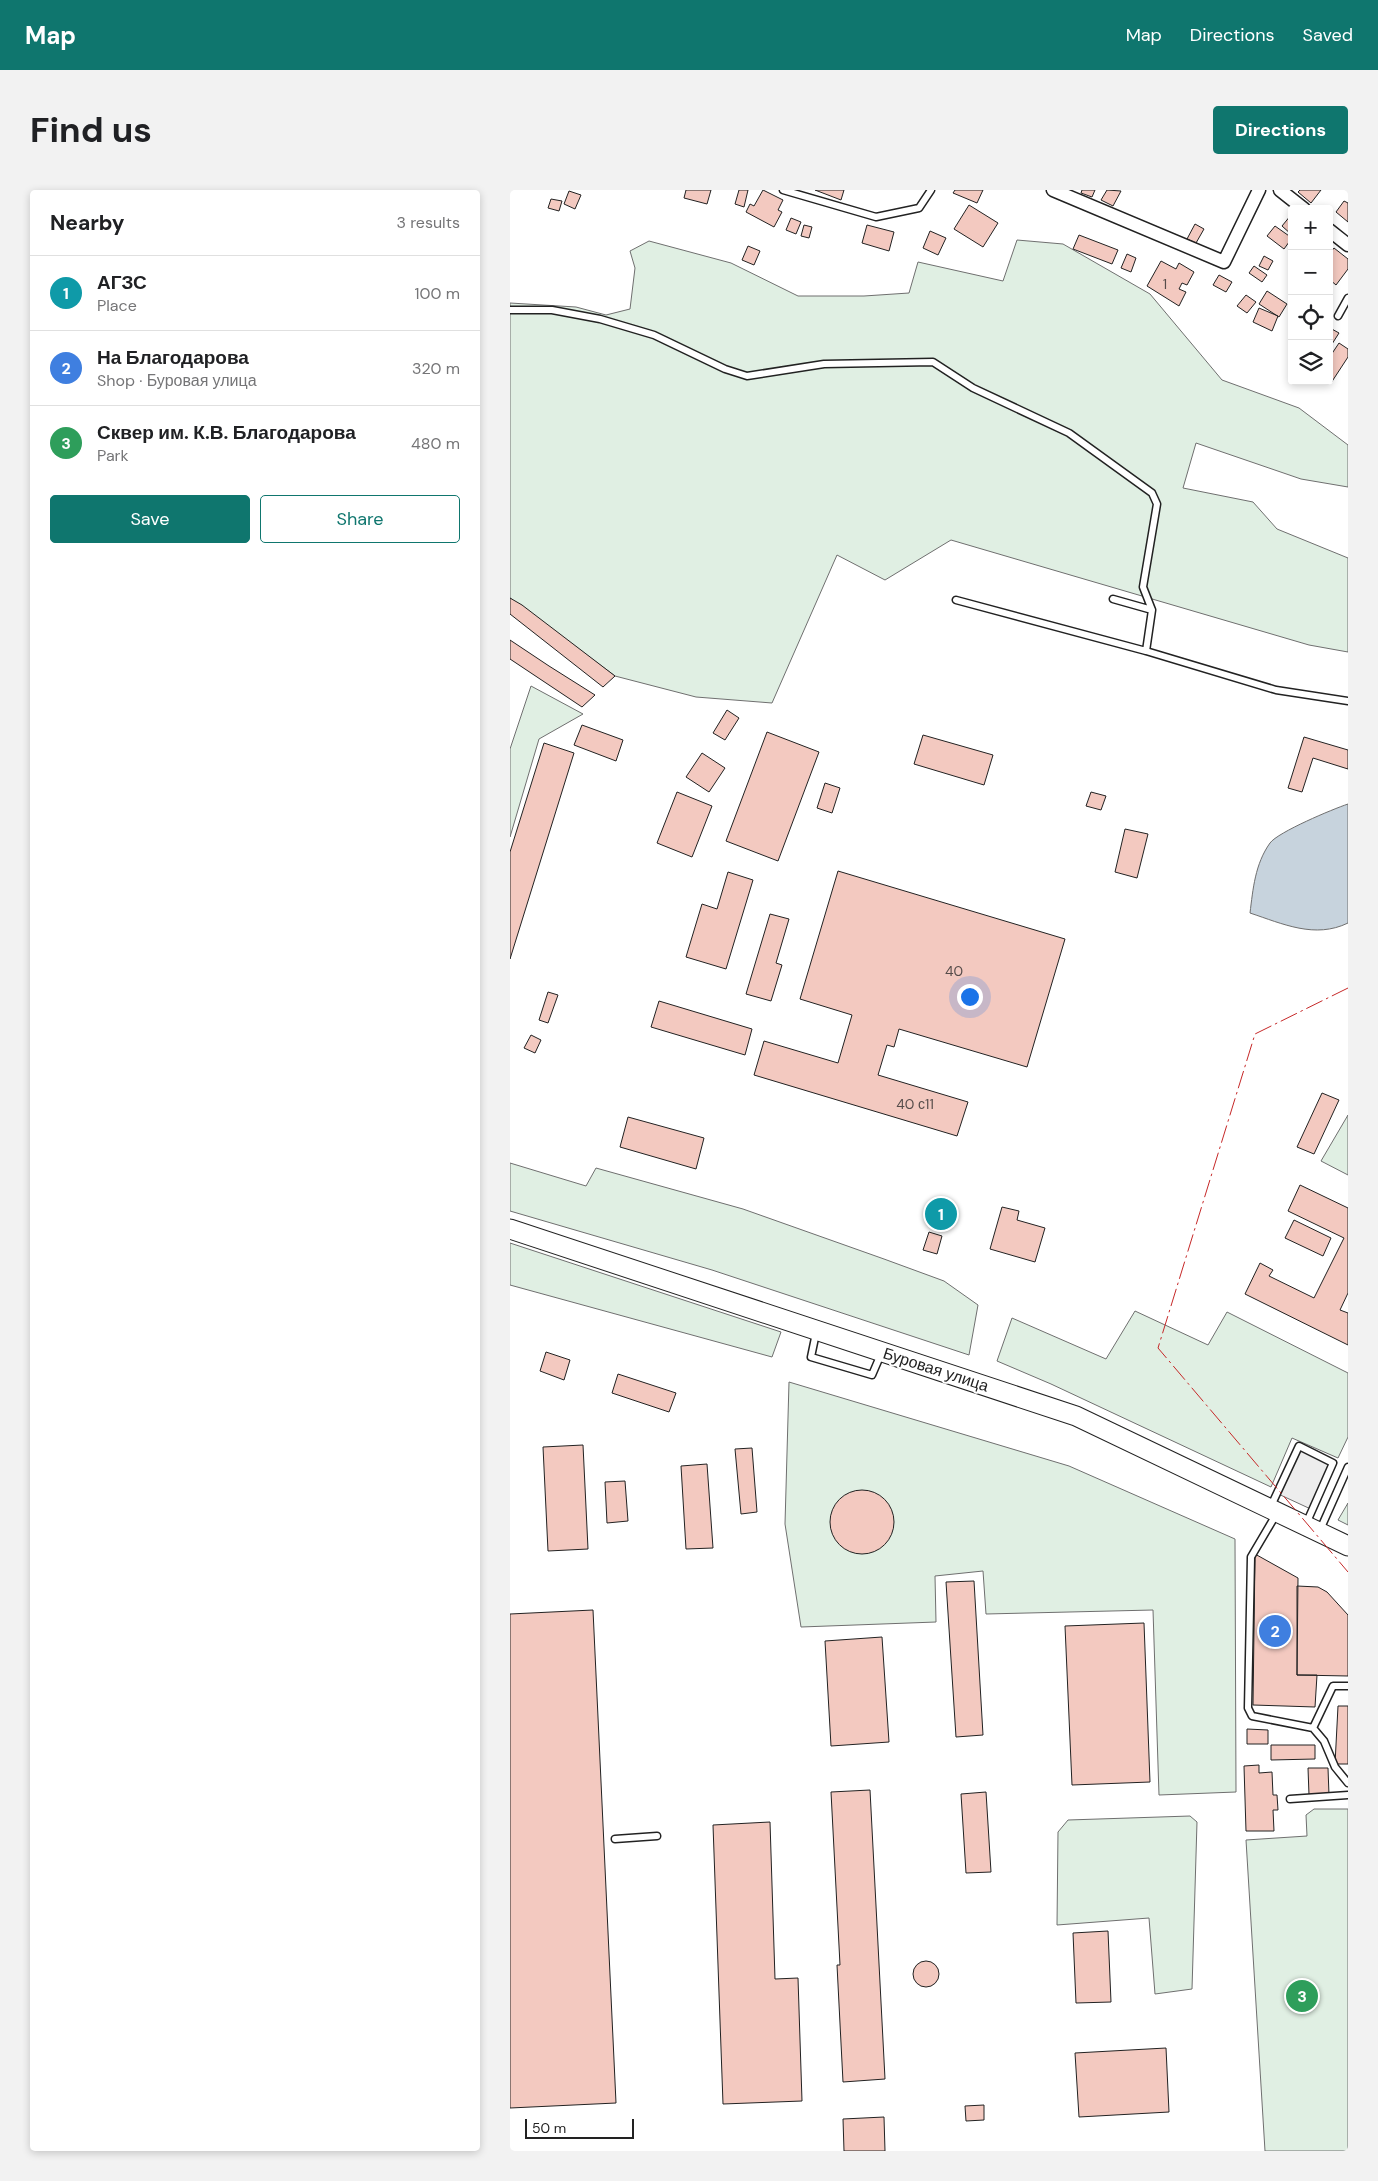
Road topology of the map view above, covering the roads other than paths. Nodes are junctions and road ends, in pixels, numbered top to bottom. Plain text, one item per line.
1 (784, 190) edge
2 (931, 190) edge
3 (1054, 190) edge
4 (1259, 190) edge
5 (1280, 190) edge
6 (1299, 205) edge
7 (1333, 233) edge
8 (1348, 245) edge
9 (1348, 298) edge
10 (510, 310) edge
11 (1338, 316) dead end
12 (1113, 599) dead end
13 (956, 600) dead end
14 (1152, 610) junction
15 (1146, 651) junction
16 (1348, 701) edge
17 (510, 1230) edge
18 (816, 1330) junction
19 (882, 1351) junction
20 (1348, 1467) edge
21 (1274, 1510) junction
22 (1312, 1529) junction
23 (1348, 1546) edge
24 (1348, 1686) edge
25 (1313, 1728) junction
26 (1348, 1783) edge
27 (1348, 1795) edge
28 (1290, 1799) dead end
29 (657, 1836) dead end
30 (615, 1839) dead end

1 - 2 lane
3 - 4 street
5 - 6 street
7 - 8 street
9 - 11 lane
10 - 14 lane
12 - 14 lane
13 - 15 lane
14 - 15 lane
15 - 16 lane
17 - 18 main road, Буровая улица
18 - 19 main road, Буровая улица
18 - 19 lane
19 - 21 main road, Буровая улица
20 - 22 lane
21 - 22 main road, Буровая улица
21 - 22 lane
21 - 25 lane
22 - 23 main road, Буровая улица
24 - 25 lane
25 - 26 lane
27 - 28 lane
29 - 30 lane

